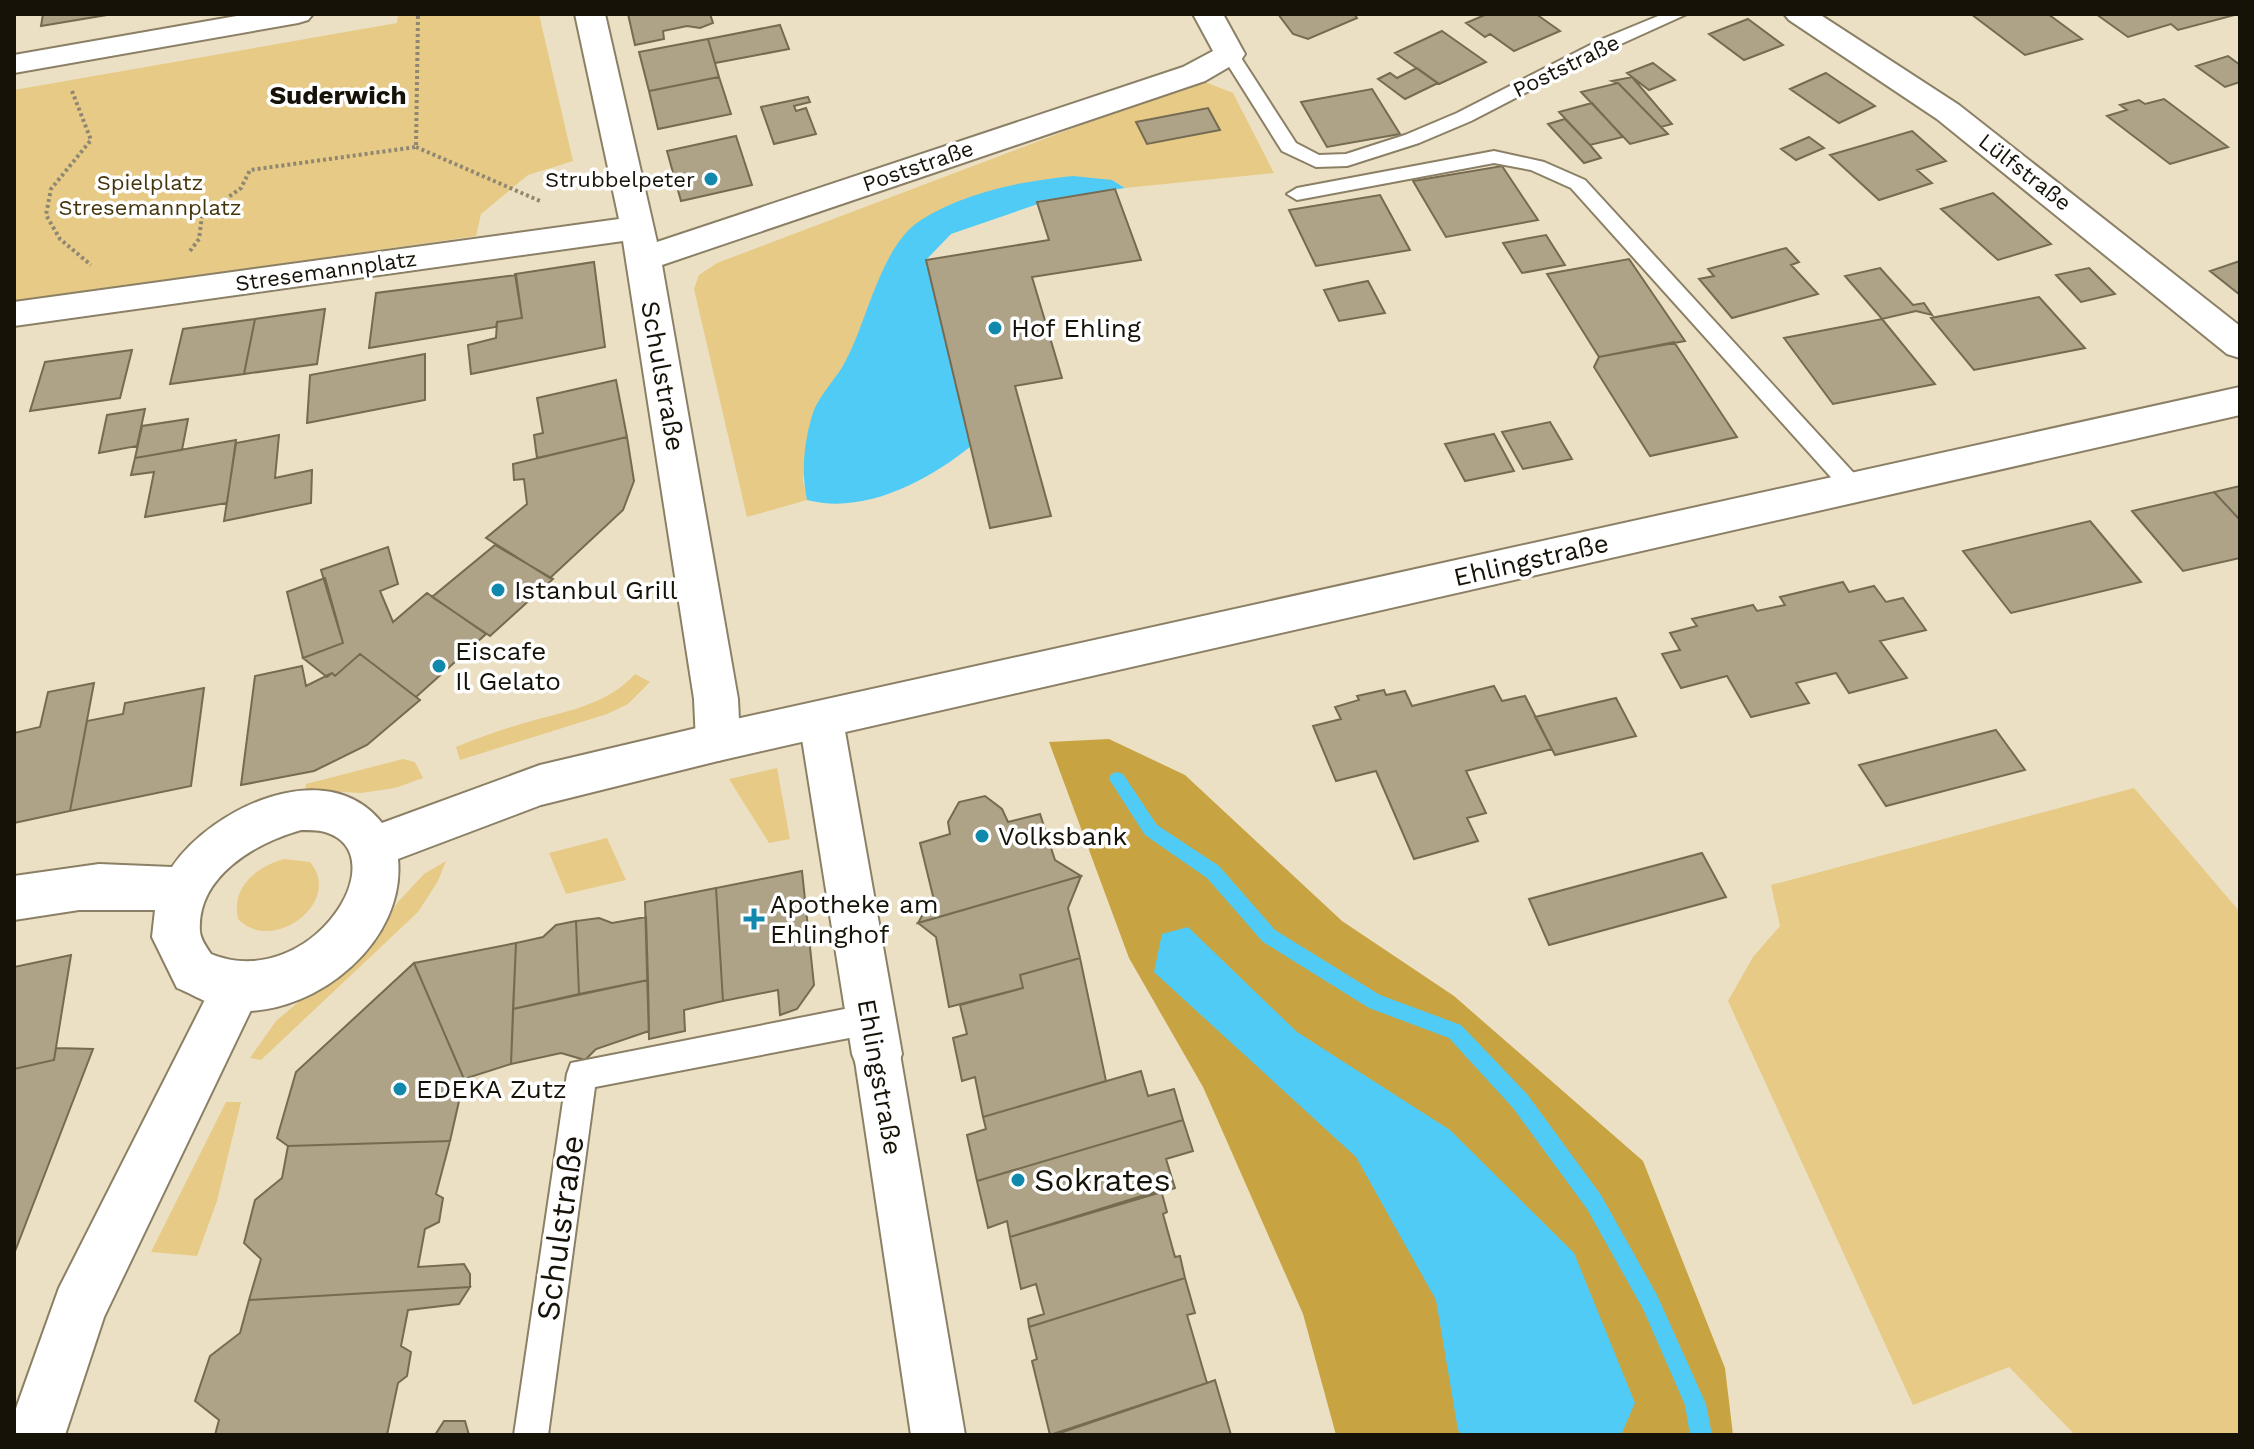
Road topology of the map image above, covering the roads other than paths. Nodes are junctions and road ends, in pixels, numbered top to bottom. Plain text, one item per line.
1 (298, 14) edge
2 (590, 14) edge
3 (1208, 14) edge
4 (1678, 14) edge
5 (1799, 14) edge
6 (1230, 54) junction
7 (14, 64) edge
8 (1297, 194) dead end
9 (640, 243) junction
10 (14, 314) edge
11 (2240, 345) edge
12 (2240, 401) edge
13 (1854, 488) junction
14 (821, 720) junction
15 (718, 742) junction
16 (373, 847) junction
17 (184, 890) junction
18 (14, 898) edge
19 (237, 987) junction
20 (873, 1036) junction
21 (36, 1435) edge
22 (531, 1435) edge
23 (938, 1435) edge

1 - 7 street
2 - 9 street, Schulstraße
3 - 6 street
4 - 6 lane, Poststraße
5 - 11 street, Lülfstraße
6 - 9 street, Poststraße
8 - 13 lane
9 - 10 street, Stresemannplatz
9 - 15 street, Schulstraße
12 - 13 street, Ehlingstraße
13 - 14 street, Ehlingstraße
14 - 15 street, Ehlingstraße
14 - 20 street, Ehlingstraße
15 - 16 street, Ehlingstraße
16 - 17 street
16 - 19 street
17 - 18 street
17 - 19 street
19 - 21 street
20 - 22 lane, Schulstraße
20 - 23 street, Ehlingstraße

